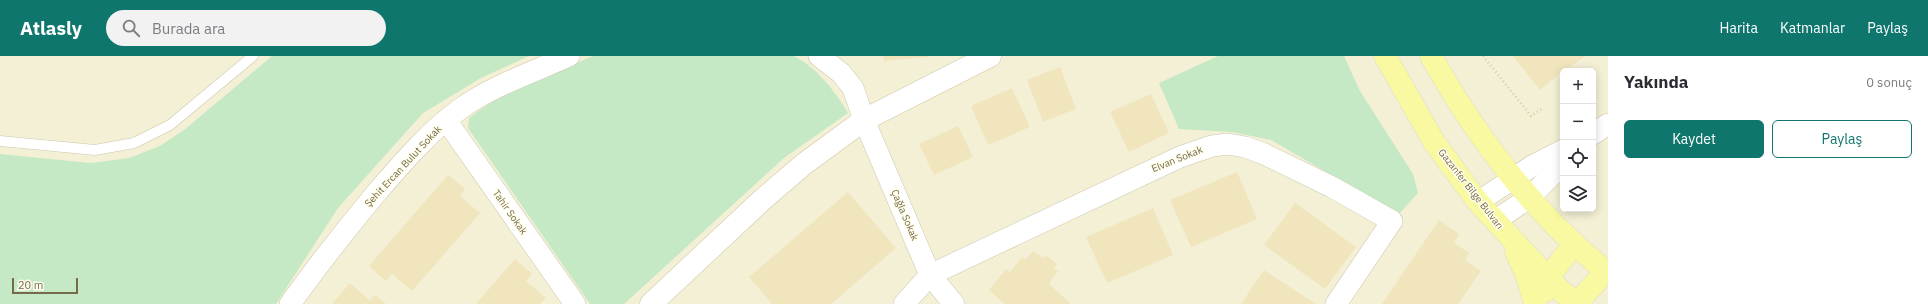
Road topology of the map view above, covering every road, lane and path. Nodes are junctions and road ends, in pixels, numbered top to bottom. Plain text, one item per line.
1 (253, 56) edge
2 (569, 56) edge
3 (818, 56) edge
4 (990, 56) edge
5 (1385, 56) edge
6 (1431, 56) edge
7 (1483, 56) edge
8 (1544, 108) dead end
9 (446, 120) junction
10 (864, 120) junction
11 (1608, 124) edge
12 (1596, 132) edge
13 (0, 141) edge
14 (1560, 151) edge
15 (1560, 167) edge
16 (1513, 178) junction
17 (1529, 198) junction
18 (1478, 202) junction
19 (1496, 220) junction
20 (1509, 238) junction
21 (1574, 244) junction
22 (1607, 272) edge
23 (930, 275) junction
24 (1548, 278) junction
25 (290, 304) edge
26 (575, 304) edge
27 (651, 304) edge
28 (904, 304) edge
29 (954, 304) edge
30 (1336, 304) edge
31 (1535, 304) edge
32 (1542, 304) edge
33 (1578, 304) edge

1 - 13 lane
2 - 9 street, Şehit Ercan Bulut Sokak
3 - 10 street
4 - 10 main road
5 - 18 main road, Gazanfer Bilge Bulvarı
6 - 16 main road
7 - 8 path
9 - 25 street, Şehit Ercan Bulut Sokak
9 - 26 street, Tahir Sokak
10 - 23 street, Çağla Sokak
10 - 27 main road
11 - 12 street
14 - 16 street
15 - 17 street
16 - 17 main road
16 - 18 street
17 - 19 street
17 - 21 main road
18 - 19 main road, Gazanfer Bilge Bulvarı
19 - 20 main road, Gazanfer Bilge Bulvarı
20 - 24 main road, Gazanfer Bilge Bulvarı
20 - 31 main road
21 - 22 main road
21 - 24 main road
22 - 33 main road
23 - 28 street, Elvan Sokak
23 - 29 street, Çağla Sokak
23 - 30 street, Elvan Sokak
24 - 32 main road
24 - 33 main road, Gazanfer Bilge Bulvarı

